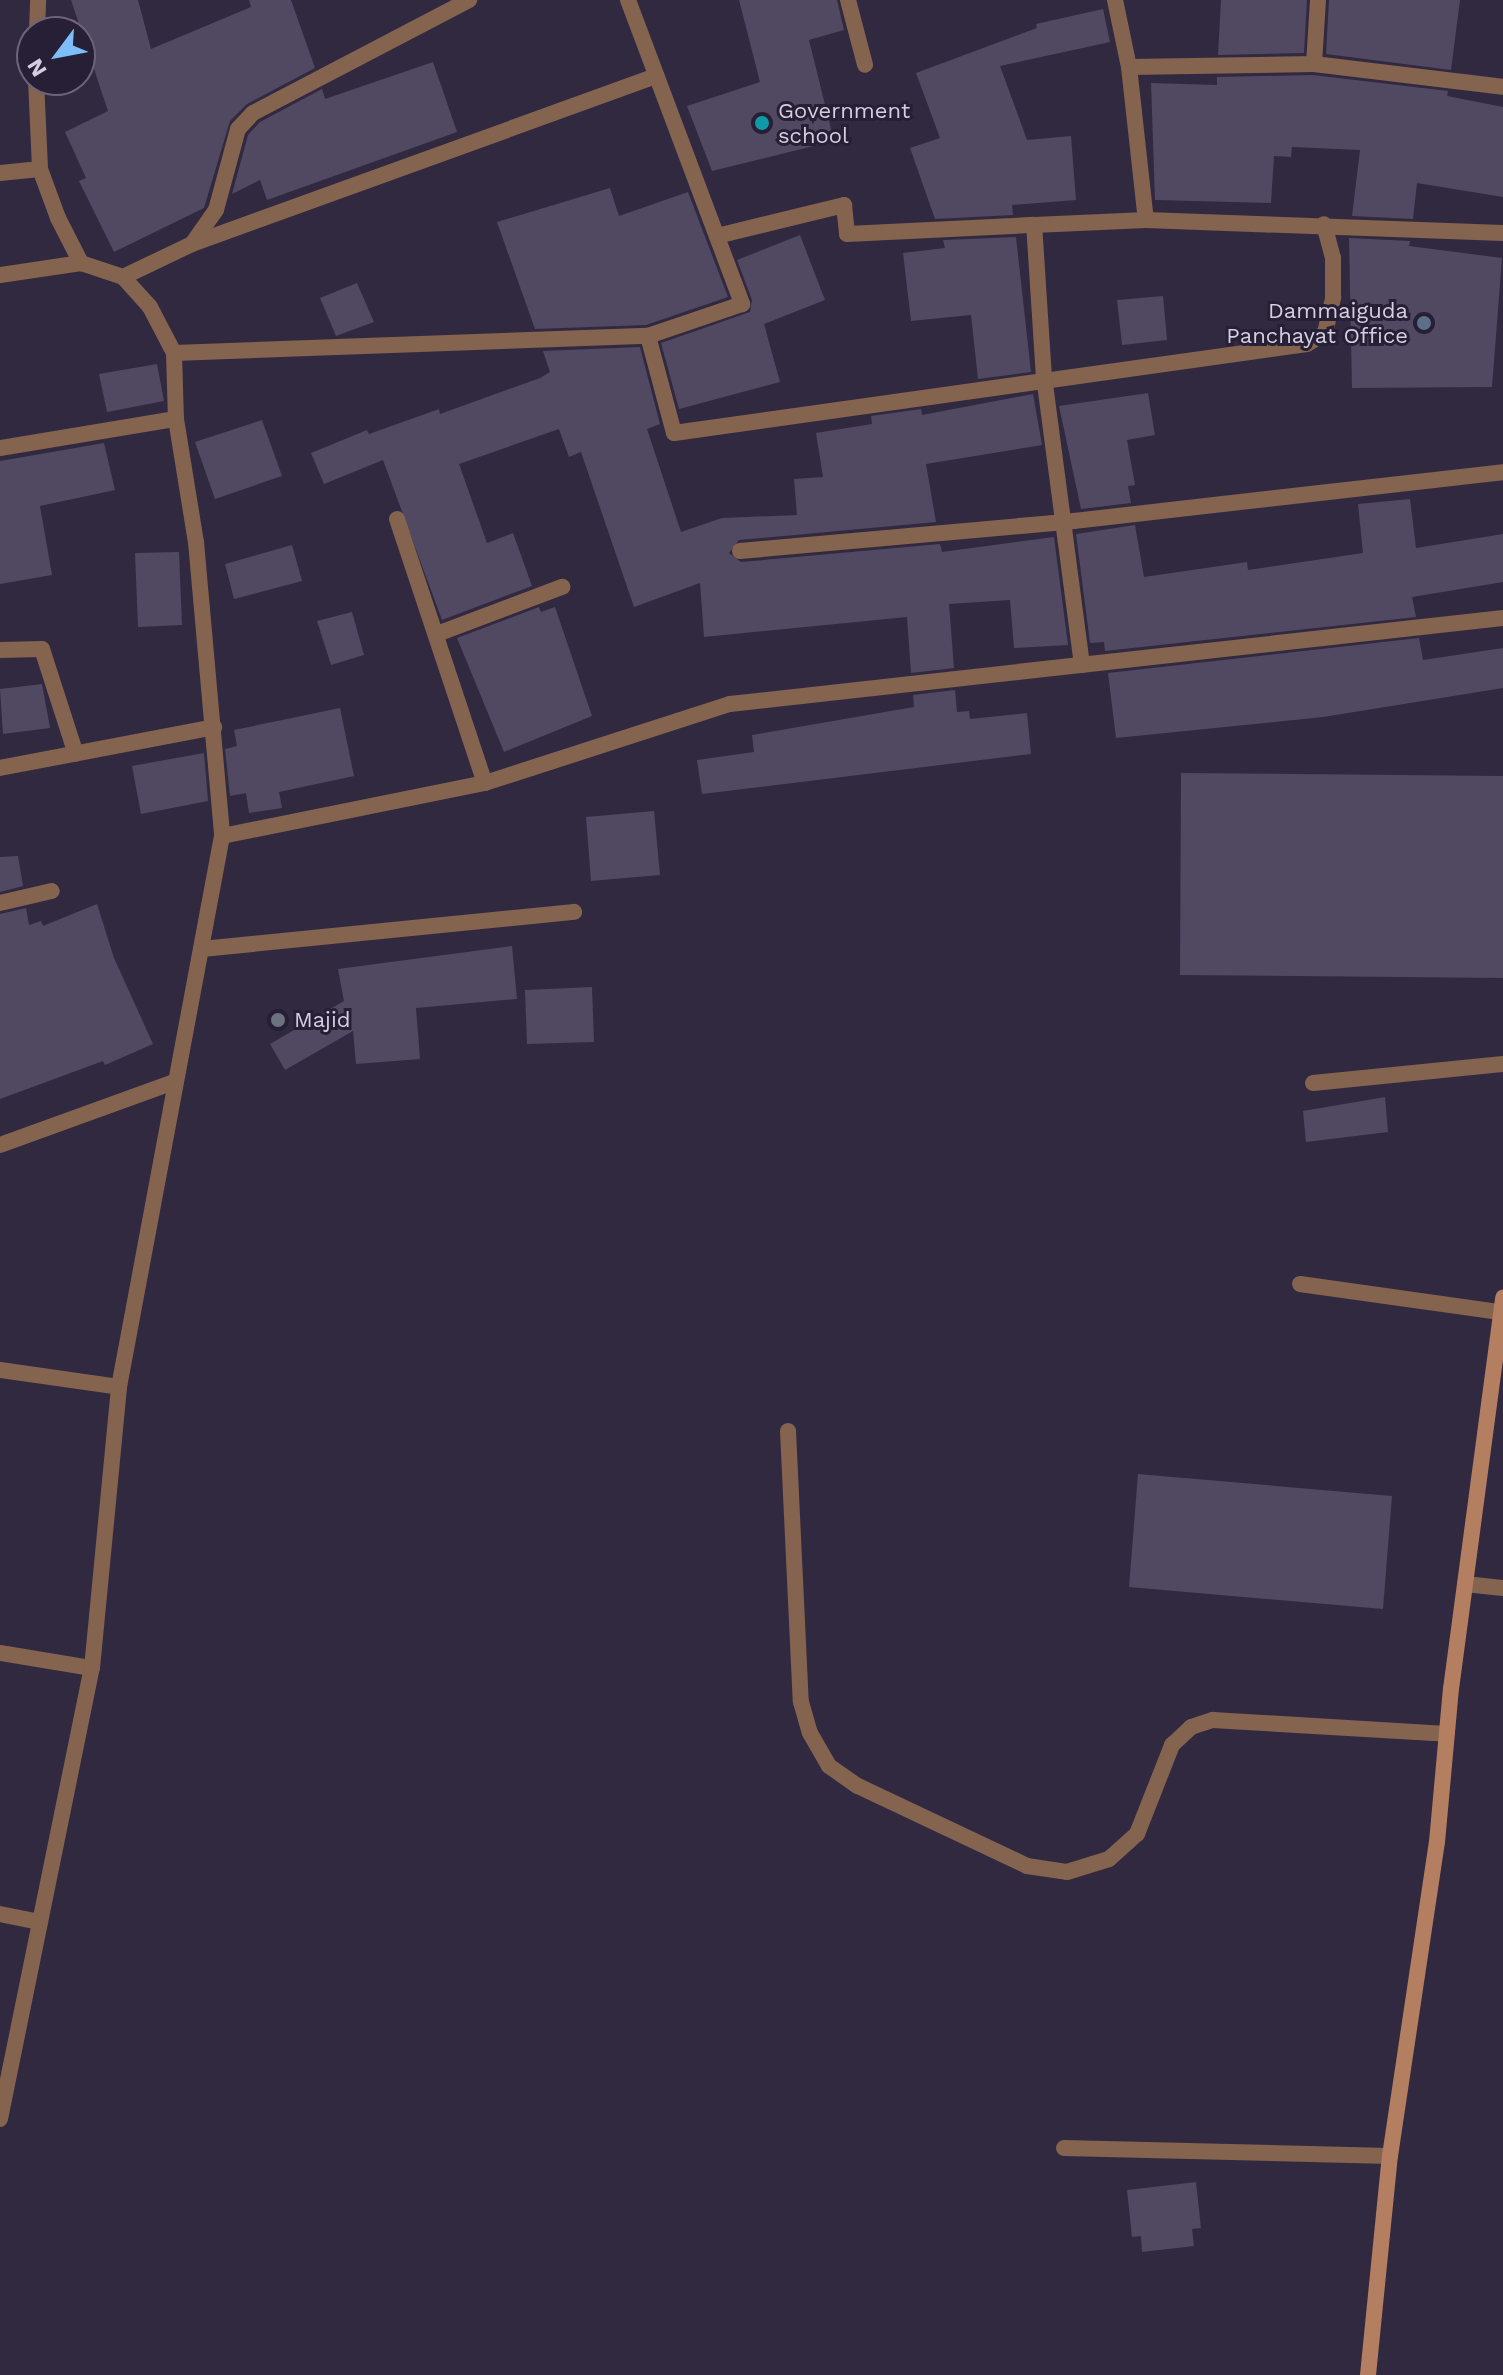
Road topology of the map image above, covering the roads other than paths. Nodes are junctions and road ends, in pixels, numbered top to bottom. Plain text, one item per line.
1 (469, 0) edge
2 (628, 0) edge
3 (848, 0) edge
4 (1115, 0) edge
5 (1318, 0) edge
6 (1314, 64) junction
7 (865, 65) dead end
8 (1129, 67) junction
9 (657, 76) junction
10 (1503, 87) edge
11 (37, 96) edge
12 (40, 169) junction
13 (0, 173) edge
14 (1146, 220) junction
15 (1324, 224) junction
16 (1034, 225) junction
17 (1503, 233) edge
18 (717, 236) junction
19 (192, 244) junction
20 (81, 263) junction
21 (0, 275) edge
22 (123, 277) junction
23 (648, 336) junction
24 (174, 353) junction
25 (1044, 378) junction
26 (176, 419) junction
27 (0, 448) edge
28 (1503, 472) edge
29 (397, 519) dead end
30 (1065, 522) junction
31 (740, 551) dead end
32 (562, 587) dead end
33 (1503, 618) edge
34 (437, 634) junction
35 (0, 650) edge
36 (1082, 665) junction
37 (214, 727) junction
38 (76, 754) junction
39 (0, 768) edge
40 (485, 783) junction
41 (222, 836) junction
42 (52, 891) dead end
43 (0, 903) edge
44 (574, 912) dead end
45 (202, 949) junction
46 (1503, 1064) edge
47 (174, 1082) junction
48 (1313, 1083) dead end
49 (0, 1145) edge
50 (1300, 1284) dead end
51 (1502, 1307) edge
52 (0, 1370) edge
53 (119, 1387) junction
54 (788, 1431) dead end
55 (1465, 1584) junction
56 (1503, 1588) edge
57 (0, 1653) edge
58 (92, 1668) junction
59 (1447, 1734) junction
60 (0, 1914) edge
61 (40, 1922) junction
62 (0, 2119) edge
63 (1064, 2148) dead end
64 (1390, 2156) junction
65 (1368, 2375) edge

1 - 19 street
2 - 9 street
3 - 7 street
4 - 8 street
5 - 6 street
6 - 8 street
6 - 10 street
8 - 14 street
9 - 18 street
9 - 19 street
11 - 12 street
12 - 13 street
12 - 20 street
14 - 15 street
14 - 16 street
15 - 17 street
15 - 25 street
16 - 18 street
16 - 25 street
18 - 23 street
19 - 22 street
20 - 21 street
20 - 22 street
22 - 24 street
23 - 24 street
23 - 25 street
24 - 26 street
25 - 30 street
26 - 27 street
26 - 37 street
28 - 30 street
29 - 34 street
30 - 31 street
30 - 36 street
32 - 34 street
33 - 36 street
34 - 40 street
35 - 38 street
36 - 40 street
37 - 38 street
37 - 41 street
38 - 39 street
40 - 41 street
41 - 45 street
42 - 43 street
44 - 45 street
45 - 47 street
46 - 48 street
47 - 49 street
47 - 53 street
50 - 51 street
51 - 55 street
52 - 53 street
53 - 58 street
54 - 59 street
55 - 56 street
55 - 59 street
57 - 58 street
58 - 61 street
59 - 64 street
60 - 61 street
61 - 62 street
63 - 64 street
64 - 65 street

